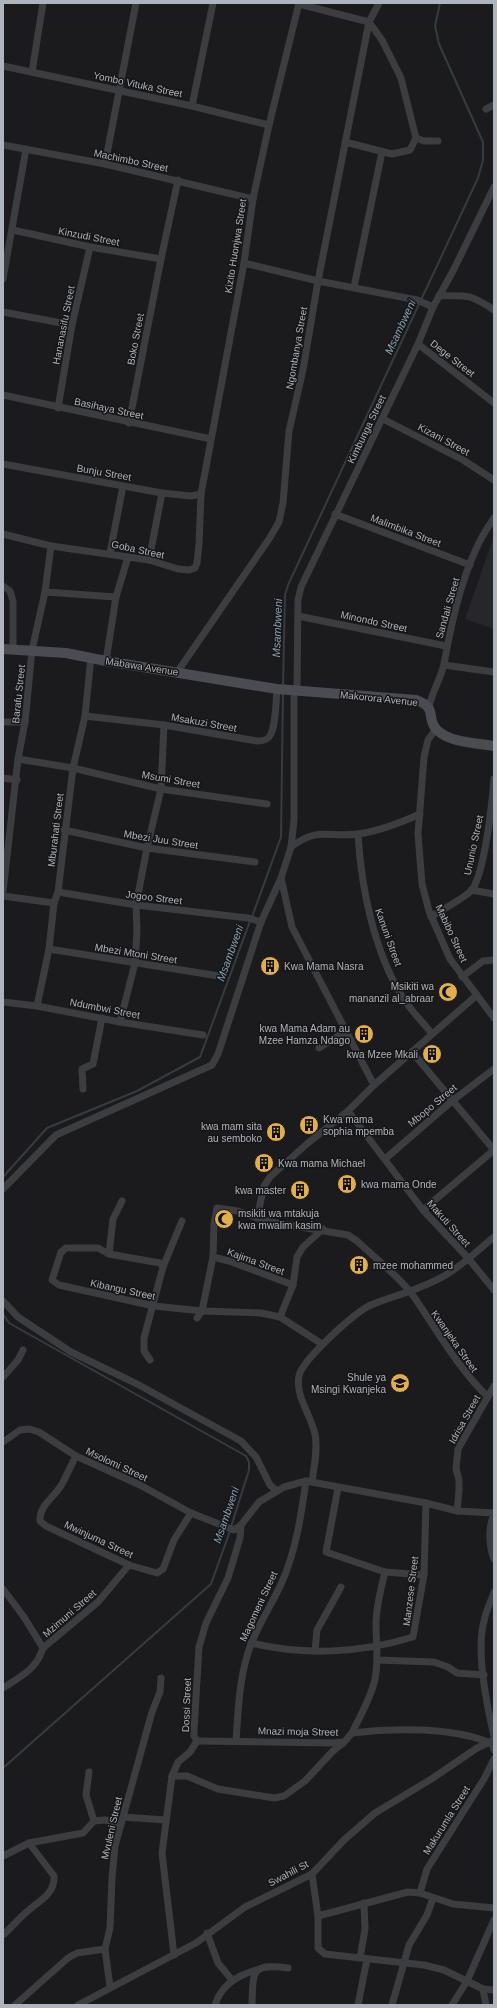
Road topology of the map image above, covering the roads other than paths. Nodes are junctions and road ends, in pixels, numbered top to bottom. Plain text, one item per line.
1 (43, 3) edge
2 (136, 3) edge
3 (213, 3) edge
4 (299, 3) edge
5 (379, 3) edge
6 (369, 22) junction
7 (3, 66) edge
8 (32, 72) junction
9 (120, 91) junction
10 (494, 105) edge
11 (192, 106) junction
12 (486, 109) dead end
13 (268, 125) junction
14 (416, 138) junction
15 (438, 141) dead end
16 (345, 142) junction
17 (3, 146) edge
18 (26, 149) junction
19 (382, 152) junction
20 (105, 164) junction
21 (178, 180) junction
22 (494, 187) edge
23 (253, 199) junction
24 (13, 230) junction
25 (90, 247) junction
26 (161, 259) junction
27 (244, 262) junction
28 (3, 279) edge
29 (318, 281) junction
30 (354, 287) junction
31 (439, 296) junction
32 (429, 305) junction
33 (494, 310) edge
34 (3, 312) edge
35 (72, 325) junction
36 (418, 344) junction
37 (3, 395) edge
38 (494, 403) edge
39 (58, 408) junction
40 (382, 419) junction
41 (129, 423) junction
42 (211, 439) junction
43 (3, 464) edge
44 (494, 480) edge
45 (123, 486) junction
46 (162, 493) junction
47 (201, 494) junction
48 (335, 514) junction
49 (494, 518) edge
50 (3, 534) edge
51 (51, 546) junction
52 (110, 554) junction
53 (128, 557) junction
54 (149, 560) junction
55 (470, 565) junction
56 (3, 586) edge
57 (45, 592) junction
58 (116, 597) junction
59 (298, 616) junction
60 (446, 646) junction
61 (8, 649) edge
62 (32, 650) junction
63 (91, 657) junction
64 (106, 661) junction
65 (444, 665) junction
66 (178, 671) junction
67 (494, 672) edge
68 (288, 689) junction
69 (429, 707) junction
70 (85, 716) junction
71 (3, 722) edge
72 (25, 722) junction
73 (164, 725) junction
74 (436, 729) junction
75 (494, 746) edge
76 (18, 759) junction
77 (72, 768) junction
78 (3, 778) edge
79 (494, 779) edge
80 (17, 780) junction
81 (161, 789) junction
82 (267, 804) dead end
83 (492, 813) edge
84 (420, 814) junction
85 (64, 830) junction
86 (358, 834) junction
87 (7, 836) edge
88 (291, 847) junction
89 (146, 848) junction
90 (255, 862) dead end
91 (281, 878) junction
92 (471, 890) junction
93 (3, 892) edge
94 (58, 892) junction
95 (494, 894) edge
96 (3, 896) edge
97 (54, 904) junction
98 (136, 906) junction
99 (431, 917) junction
100 (255, 920) junction
101 (49, 949) junction
102 (494, 960) edge
103 (134, 964) junction
104 (219, 976) dead end
105 (462, 977) junction
106 (477, 995) junction
107 (3, 1002) edge
108 (37, 1006) junction
109 (102, 1018) junction
110 (494, 1018) edge
111 (120, 1022) junction
112 (346, 1031) junction
113 (203, 1034) dead end
114 (432, 1034) junction
115 (318, 1048) dead end
116 (412, 1052) junction
117 (494, 1069) edge
118 (374, 1085) junction
119 (83, 1089) dead end
120 (452, 1101) junction
121 (348, 1111) junction
122 (494, 1150) edge
123 (385, 1159) junction
124 (3, 1189) edge
125 (122, 1201) dead end
126 (423, 1210) junction
127 (257, 1218) junction
128 (182, 1221) dead end
129 (323, 1229) junction
130 (494, 1237) edge
131 (109, 1254) junction
132 (213, 1257) junction
133 (468, 1258) junction
134 (163, 1267) junction
135 (293, 1285) junction
136 (494, 1290) edge
137 (410, 1293) junction
138 (3, 1301) edge
139 (154, 1306) junction
140 (202, 1311) junction
141 (280, 1317) junction
142 (197, 1318) dead end
143 (322, 1344) junction
144 (23, 1350) dead end
145 (150, 1360) dead end
146 (3, 1377) edge
147 (494, 1386) edge
148 (488, 1397) junction
149 (3, 1442) edge
150 (76, 1456) junction
151 (309, 1482) junction
152 (338, 1488) junction
153 (277, 1491) junction
154 (426, 1503) junction
155 (457, 1511) junction
156 (191, 1513) junction
157 (494, 1514) edge
158 (241, 1525) junction
159 (234, 1530) joint
160 (494, 1559) edge
161 (129, 1565) junction
162 (385, 1572) junction
163 (424, 1575) junction
164 (342, 1586) dead end
165 (3, 1589) edge
166 (494, 1592) edge
167 (251, 1643) junction
168 (377, 1645) junction
169 (43, 1648) junction
170 (315, 1651) junction
171 (378, 1660) junction
172 (484, 1675) junction
173 (161, 1678) dead end
174 (3, 1688) edge
175 (352, 1733) junction
176 (492, 1740) edge
177 (198, 1741) junction
178 (236, 1741) junction
179 (344, 1742) junction
180 (494, 1750) edge
181 (494, 1759) edge
182 (89, 1772) dead end
183 (172, 1776) junction
184 (166, 1820) junction
185 (94, 1821) junction
186 (122, 1821) junction
187 (29, 1843) junction
188 (3, 1856) edge
189 (312, 1874) junction
190 (420, 1893) junction
191 (433, 1898) junction
192 (364, 1903) junction
193 (494, 1908) edge
194 (318, 1916) junction
195 (494, 1920) edge
196 (207, 1933) junction
197 (3, 1936) edge
198 (105, 1949) junction
199 (174, 1955) junction
200 (363, 1959) junction
201 (405, 1963) junction
202 (288, 1968) dead end
203 (256, 1970) junction
204 (232, 1980) junction
205 (467, 1981) junction
206 (110, 1987) junction
207 (483, 1989) junction
208 (494, 1990) edge
209 (15, 2005) edge
210 (78, 2005) edge
211 (215, 2005) edge
212 (252, 2005) edge
213 (358, 2005) edge
214 (392, 2005) edge
215 (452, 2005) edge
216 (486, 2005) edge

1 - 8 street
2 - 9 street
3 - 11 street
4 - 6 street
4 - 13 street, Kizito Huonjwa Street
5 - 6 street, Ngombanya Street
6 - 14 street
6 - 16 street, Ngombanya Street
7 - 8 street, Yombo Vituka Street
8 - 9 street, Yombo Vituka Street
9 - 11 street, Yombo Vituka Street
9 - 20 street
10 - 12 street
11 - 13 street, Yombo Vituka Street
13 - 23 street, Kizito Huonjwa Street
14 - 15 street
14 - 19 street
16 - 19 street
16 - 29 street, Ngombanya Street
17 - 18 street, Machimbo Street
18 - 20 street, Machimbo Street
18 - 24 street
19 - 30 street
20 - 21 street, Machimbo Street
21 - 23 street, Machimbo Street
21 - 26 street, Boko Street
22 - 31 street, Kimbunga Street
23 - 27 street, Kizito Huonjwa Street
24 - 25 street, Kinzudi Street
24 - 28 street
25 - 26 street, Kinzudi Street
25 - 35 street, Hananasifu Street
26 - 41 street, Boko Street
27 - 29 street
27 - 42 street, Kizito Huonjwa Street
29 - 30 street
29 - 66 street, Ngombanya Street
30 - 32 street
31 - 32 street, Kimbunga Street
31 - 33 street
32 - 36 street, Kimbunga Street
34 - 35 street
35 - 39 street, Hananasifu Street
36 - 38 street, Dege Street
36 - 40 street, Kimbunga Street
37 - 39 street, Basihaya Street
39 - 41 street, Basihaya Street
40 - 44 street, Kizani Street
40 - 48 street, Kimbunga Street
41 - 42 street, Basihaya Street
42 - 47 street, Kizito Huonjwa Street
43 - 45 street, Bunju Street
45 - 46 street, Bunju Street
45 - 52 street
46 - 47 street, Bunju Street
46 - 54 street
47 - 54 street, Goba Street
48 - 55 street, Malimbika Street
48 - 59 street, Kimbunga Street
49 - 55 street, Sandali Street
50 - 51 street, Goba Street
51 - 52 street, Goba Street
51 - 57 street, Barafu Street
52 - 53 street, Goba Street
53 - 54 street, Goba Street
53 - 58 street
55 - 60 street, Sandali Street
56 - 61 street
57 - 58 street
57 - 62 street, Barafu Street
58 - 64 street
59 - 60 street, Minondo Street
59 - 68 street, Kimbunga Street
60 - 65 street, Sandali Street
61 - 62 street, Mabawa Avenue
62 - 63 street, Mabawa Avenue
62 - 72 street, Barafu Street
63 - 64 street, Mabawa Avenue
63 - 70 street, Mburahati Street
64 - 66 street, Mabawa Avenue
65 - 67 street
65 - 69 street, Sandali Street
66 - 68 street, Mabawa Avenue
68 - 69 street, Makorora Avenue
68 - 73 street, Msakuzi Street
68 - 88 street
69 - 74 street, Makorora Avenue
70 - 73 street, Msakuzi Street
70 - 77 street, Mburahati Street
71 - 72 street
72 - 76 street, Barafu Street
73 - 81 street
74 - 75 street
74 - 84 street, Mabibo Street
76 - 77 street, Msumi Street
76 - 80 street, Barafu Street
77 - 81 street, Msumi Street
77 - 85 street, Mburahati Street
78 - 80 street
79 - 83 street, Ununio Street
80 - 87 street, Barafu Street
81 - 82 street, Msumi Street
81 - 89 street
83 - 92 street, Ununio Street
84 - 86 street
84 - 99 street, Mabibo Street
85 - 89 street, Mbezi Juu Street
85 - 94 street, Mburahati Street
86 - 88 street
86 - 114 street, Kanuni Street
87 - 93 street, Barafu Street
88 - 91 street
89 - 90 street, Mbezi Juu Street
89 - 98 street
91 - 100 street
91 - 112 street
92 - 95 street
92 - 99 street, Ununio Street
94 - 97 street, Mburahati Street
94 - 98 street, Jogoo Street
96 - 97 street
97 - 101 street, Mburahati Street
98 - 100 street, Jogoo Street
98 - 103 street
99 - 105 street, Mabibo Street
100 - 124 street
101 - 103 street, Mbezi Mtoni Street
101 - 108 street, Mburahati Street
102 - 105 street
103 - 104 street, Mbezi Mtoni Street
103 - 111 street
105 - 106 street, Mabibo Street
106 - 110 street, Mabibo Street
106 - 114 street
107 - 108 street, Ndumbwi Street
108 - 109 street, Ndumbwi Street
109 - 111 street, Ndumbwi Street
109 - 119 street
111 - 113 street, Ndumbwi Street
112 - 115 street
112 - 118 street
114 - 116 street
116 - 118 street
116 - 120 street
117 - 120 street, Mbopo Street
118 - 121 street
120 - 122 street
120 - 123 street, Mbopo Street
121 - 123 street, Makuti Street
121 - 127 street
122 - 126 street
123 - 126 street, Makuti Street
125 - 131 street
126 - 133 street, Makuti Street
127 - 129 street, Kwanjeka Street
127 - 132 street, Kwanjeka Street
128 - 134 street
129 - 135 street
129 - 137 street, Kwanjeka Street
130 - 133 street
131 - 134 street, Kibangu Street
131 - 139 street, Kibangu Street
132 - 135 street, Kajima Street
132 - 140 street
133 - 136 street, Makuti Street
133 - 137 street
134 - 139 street
135 - 141 street
137 - 143 street
137 - 148 street, Kwanjeka Street
138 - 153 street
139 - 140 street, Kibangu Street
139 - 145 street
140 - 141 street, Kibangu Street
140 - 142 street
141 - 143 street, Kibangu Street
143 - 151 street, Magomeni Street
144 - 146 street
147 - 148 street, Idrisa Street
148 - 155 street, Idrisa Street
149 - 150 street, Msolomi Street
150 - 156 street, Msolomi Street
150 - 161 street, Mwinjuma Street
151 - 152 street, Dossi Street
151 - 153 street, Dossi Street
151 - 167 street, Magomeni Street
152 - 154 street, Dossi Street
152 - 162 street
153 - 158 street, Dossi Street
154 - 155 street, Dossi Street
154 - 163 street, Manzese Street
155 - 157 street, Dossi Street
156 - 159 street, Msolomi Street
156 - 161 street, Mwinjuma Street
157 - 160 street
158 - 159 street, Dossi Street
158 - 177 street, Dossi Street
161 - 169 street, Mzimuni Street
162 - 163 street
162 - 168 street
163 - 168 street, Manzese Street
164 - 170 street
165 - 169 street
166 - 172 street
167 - 170 street, Manzese Street
167 - 178 street, Magomeni Street
168 - 170 street, Manzese Street
168 - 171 street
169 - 174 street, Mzimuni Street
171 - 172 street
171 - 175 street
172 - 176 street
173 - 186 street, Mvuleni Street
175 - 176 street, Mnazi moja Street
175 - 179 street, Mnazi moja Street
176 - 180 street
176 - 189 street, Swahili St
177 - 178 street, Mnazi moja Street
177 - 183 street, Dossi Street
178 - 179 street, Mnazi moja Street
179 - 183 street
181 - 190 street, Makurumla Street
182 - 185 street
183 - 184 street, Dossi Street
184 - 186 street
184 - 199 street, Dossi Street
185 - 186 street
185 - 187 street
186 - 198 street, Mvuleni Street
187 - 188 street
187 - 197 street
189 - 194 street
189 - 196 street, Swahili St
190 - 191 street
190 - 192 street
191 - 193 street
191 - 201 street
192 - 194 street
192 - 200 street
194 - 200 street
195 - 205 street
196 - 199 street, Swahili St
196 - 204 street
198 - 206 street, Mvuleni Street
198 - 209 street
199 - 206 street, Swahili St
200 - 201 street
200 - 213 street
201 - 205 street
201 - 214 street
202 - 203 street
203 - 204 street
203 - 212 street
204 - 211 street
205 - 207 street
205 - 215 street
206 - 210 street, Swahili St
207 - 208 street
207 - 216 street

